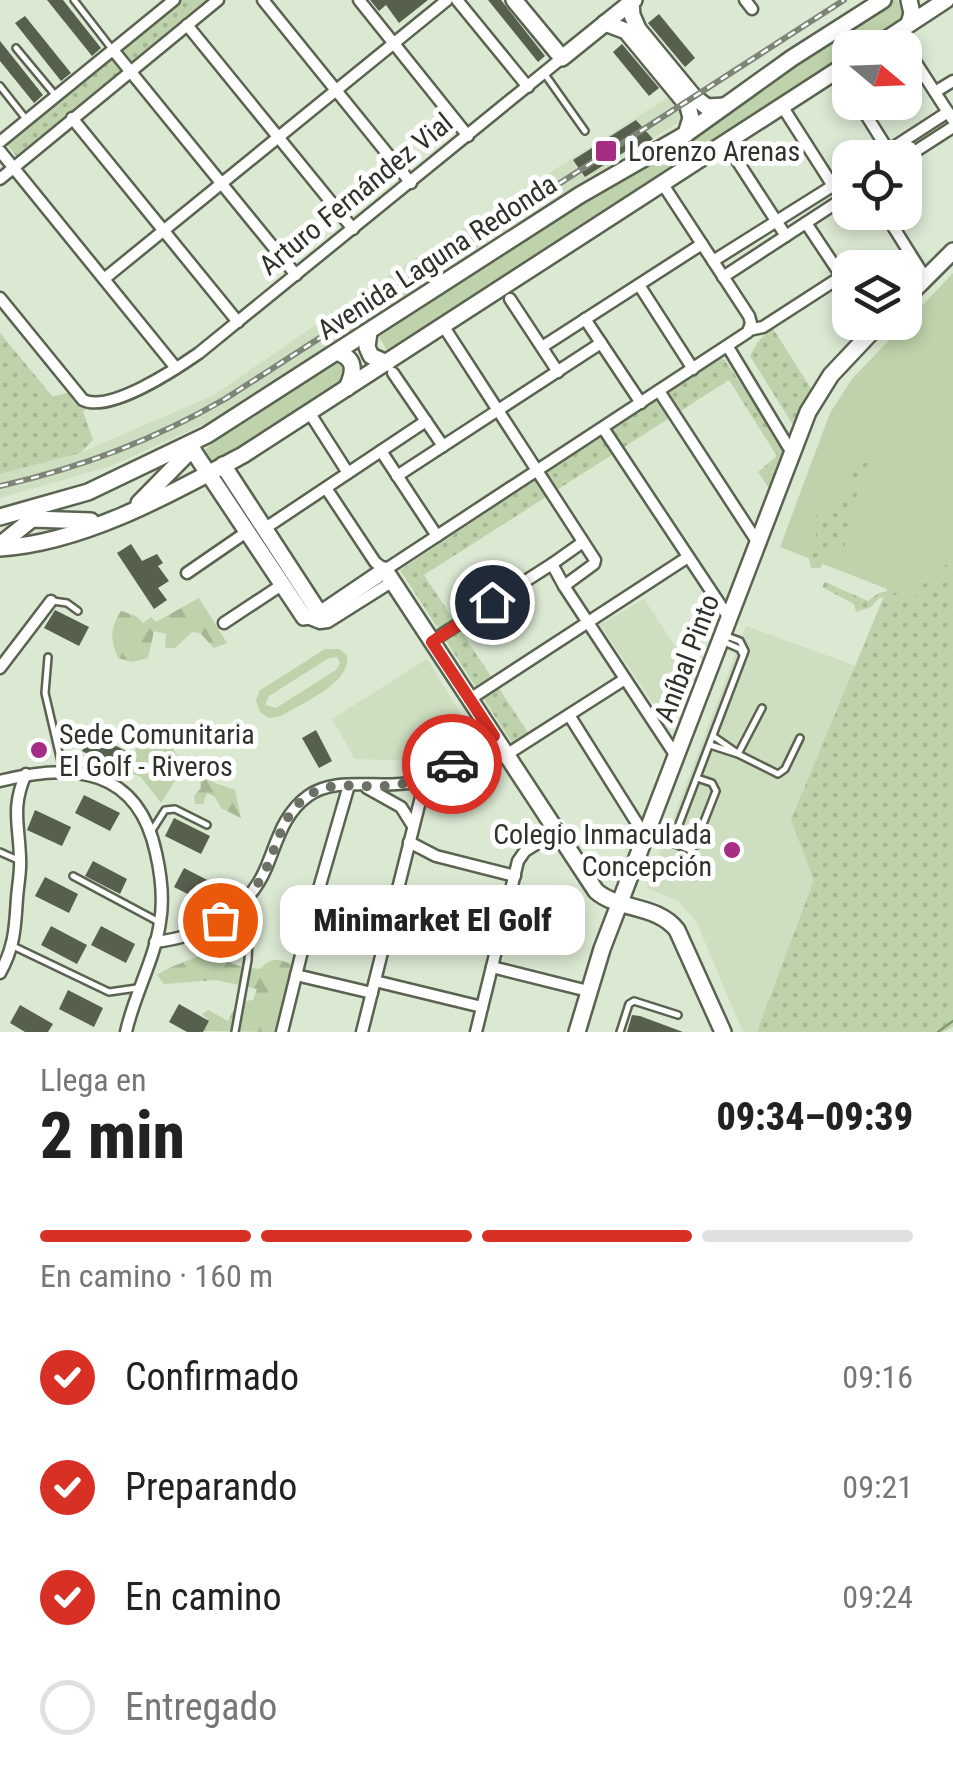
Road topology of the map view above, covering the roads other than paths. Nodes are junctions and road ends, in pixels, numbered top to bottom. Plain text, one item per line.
1 (74, 0) edge
2 (218, 0) edge
3 (263, 0) edge
4 (358, 0) edge
5 (448, 0) edge
6 (457, 0) edge
7 (514, 0) edge
8 (882, 0) edge
9 (909, 0) edge
10 (169, 1) edge
11 (632, 1) edge
12 (941, 1) edge
13 (605, 23) junction
14 (187, 25) junction
15 (903, 28) junction
16 (900, 30) edge
17 (394, 44) junction
18 (16, 48) dead end
19 (112, 50) junction
20 (562, 58) junction
21 (130, 72) junction
22 (544, 73) junction
23 (832, 74) edge
24 (953, 81) edge
25 (0, 86) edge
26 (528, 86) junction
27 (336, 90) junction
28 (936, 92) junction
29 (56, 96) junction
30 (725, 106) junction
31 (782, 106) junction
32 (72, 118) junction
33 (26, 120) junction
34 (951, 120) edge
35 (585, 131) dead end
36 (686, 134) junction
37 (468, 136) junction
38 (278, 138) junction
39 (916, 140) edge
40 (0, 142) edge
41 (725, 142) junction
42 (922, 144) edge
43 (0, 151) edge
44 (13, 168) junction
45 (0, 180) edge
46 (411, 183) junction
47 (662, 183) junction
48 (832, 183) edge
49 (222, 184) junction
50 (832, 186) edge
51 (832, 206) edge
52 (777, 221) junction
53 (806, 222) junction
54 (353, 229) junction
55 (895, 230) edge
56 (164, 231) junction
57 (786, 236) junction
58 (702, 244) junction
59 (953, 251) edge
60 (713, 261) junction
61 (832, 261) edge
62 (296, 275) junction
63 (723, 277) junction
64 (104, 279) junction
65 (926, 279) junction
66 (832, 282) edge
67 (922, 283) edge
68 (639, 284) junction
69 (0, 298) edge
70 (510, 299) dead end
71 (586, 319) junction
72 (238, 322) junction
73 (444, 326) junction
74 (749, 330) junction
75 (369, 332) junction
76 (862, 340) edge
77 (602, 343) junction
78 (542, 347) junction
79 (728, 347) junction
80 (336, 352) junction
81 (176, 368) junction
82 (390, 368) junction
83 (693, 369) junction
84 (558, 372) junction
85 (347, 388) junction
86 (659, 391) junction
87 (641, 403) junction
88 (498, 410) junction
89 (309, 412) junction
90 (426, 421) junction
91 (604, 428) junction
92 (207, 435) junction
93 (443, 446) junction
94 (192, 449) junction
95 (381, 451) junction
96 (792, 452) junction
97 (223, 466) junction
98 (536, 472) junction
99 (348, 473) junction
100 (207, 474) junction
101 (398, 476) junction
102 (326, 488) junction
103 (132, 510) junction
104 (0, 517) edge
105 (110, 518) junction
106 (0, 526) edge
107 (19, 529) junction
108 (256, 530) junction
109 (68, 534) junction
110 (437, 536) junction
111 (583, 542) junction
112 (758, 543) junction
113 (0, 546) edge
114 (688, 557) junction
115 (552, 564) junction
116 (187, 573) dead end
117 (389, 575) junction
118 (283, 584) junction
119 (564, 586) junction
120 (51, 600) joint
121 (78, 610) dead end
122 (312, 615) junction
123 (729, 618) junction
124 (224, 622) dead end
125 (588, 622) junction
126 (721, 638) junction
127 (432, 642) junction
128 (48, 657) dead end
129 (0, 668) edge
130 (625, 679) junction
131 (470, 699) junction
132 (762, 708) dead end
133 (568, 715) junction
134 (494, 736) junction
135 (713, 736) junction
136 (800, 738) dead end
137 (710, 745) junction
138 (738, 754) junction
139 (506, 755) junction
140 (676, 756) junction
141 (443, 769) junction
142 (63, 770) junction
143 (26, 774) junction
144 (697, 778) junction
145 (0, 781) edge
146 (356, 785) junction
147 (207, 825) dead end
148 (414, 826) junction
149 (151, 832) junction
150 (557, 832) junction
151 (645, 836) junction
152 (409, 842) junction
153 (0, 852) edge
154 (20, 862) junction
155 (73, 876) dead end
156 (515, 876) junction
157 (251, 894) junction
158 (620, 902) junction
159 (392, 914) junction
160 (160, 923) junction
161 (498, 941) junction
162 (155, 942) junction
163 (14, 946) junction
164 (492, 968) junction
165 (0, 972) edge
166 (296, 974) junction
167 (375, 981) junction
168 (138, 988) junction
169 (588, 990) junction
170 (372, 993) junction
171 (482, 1007) junction
172 (678, 1015) dead end
173 (479, 1031) edge
174 (126, 1032) edge
175 (235, 1032) edge
176 (282, 1032) edge
177 (362, 1032) edge
178 (577, 1032) edge
179 (620, 1032) edge
180 (723, 1032) edge

1 - 19 lane
2 - 14 street
3 - 27 street
4 - 17 street
5 - 17 street
6 - 26 street
7 - 20 street
8 - 30 street, Avenida Laguna Redonda
9 - 15 street
10 - 19 street
11 - 13 street, Arturo Fernández Vial
11 - 30 street
12 - 15 street
13 - 20 street, Arturo Fernández Vial
13 - 36 street
14 - 21 street
14 - 38 street
15 - 16 street
15 - 28 street
17 - 27 street
17 - 37 street
18 - 29 lane
19 - 21 street
19 - 29 street
20 - 22 street, Arturo Fernández Vial
21 - 32 street
21 - 49 street
22 - 26 street, Arturo Fernández Vial
22 - 35 lane
23 - 31 street
24 - 28 street
25 - 33 lane
26 - 37 street, Arturo Fernández Vial
27 - 38 street
27 - 46 street
28 - 34 street
29 - 33 street
30 - 36 street, Avenida Laguna Redonda
31 - 41 street
31 - 48 street
32 - 44 street
32 - 56 street
33 - 40 street
34 - 39 street
34 - 42 street
36 - 75 street, Avenida Laguna Redonda
37 - 46 street, Arturo Fernández Vial
38 - 49 street
38 - 54 street
41 - 47 street
41 - 52 street
43 - 44 street
44 - 45 street
44 - 64 street
46 - 54 street, Arturo Fernández Vial
47 - 58 street
47 - 73 street
49 - 56 street
49 - 62 street
50 - 52 street
51 - 53 street
52 - 57 street
52 - 60 street
53 - 57 street
53 - 61 street
54 - 62 street, Arturo Fernández Vial
55 - 65 street
56 - 64 street
56 - 72 street
57 - 63 street
58 - 60 street
58 - 68 street
59 - 65 street
60 - 63 street
62 - 72 street, Arturo Fernández Vial
63 - 74 street
64 - 81 street
65 - 67 street
66 - 74 street
68 - 71 street
68 - 83 street
69 - 81 street, Arturo Fernández Vial
70 - 78 street
71 - 77 street
71 - 78 street
72 - 81 street, Arturo Fernández Vial
73 - 82 street
73 - 88 street
74 - 79 street
75 - 80 street, Avenida Laguna Redonda
75 - 82 street
76 - 96 street, Aníbal Pinto
77 - 84 street
77 - 87 street
78 - 84 street
79 - 83 street
79 - 96 street
80 - 85 street
80 - 92 street, Avenida Laguna Redonda
82 - 85 street
82 - 90 street
83 - 86 street
84 - 88 street
85 - 89 street
86 - 87 street
86 - 112 street
87 - 91 street
88 - 93 street
88 - 98 street
89 - 97 street
89 - 99 street
90 - 93 street
90 - 95 street
91 - 98 street
91 - 114 street
92 - 94 street
92 - 104 street, Avenida Laguna Redonda
93 - 101 street
94 - 100 street
94 - 103 street
95 - 99 street
95 - 101 street
96 - 112 street, Aníbal Pinto
97 - 100 street
97 - 108 street
98 - 110 street
98 - 111 street
99 - 102 street
100 - 103 street
100 - 108 street
101 - 110 street
102 - 108 street
102 - 117 street
103 - 105 street
105 - 107 street
105 - 109 street
106 - 107 street
107 - 109 street
107 - 113 street
108 - 116 street
108 - 118 street
108 - 122 street
109 - 113 street
110 - 117 street
111 - 115 street
111 - 119 street
112 - 123 street, Aníbal Pinto
114 - 123 street
114 - 125 street
115 - 119 street
115 - 127 street
117 - 122 street
117 - 127 street
118 - 122 street
118 - 124 street
119 - 125 street
120 - 121 lane
120 - 129 street
123 - 126 street, Aníbal Pinto
125 - 130 street
125 - 131 street
126 - 135 lane
126 - 140 street, Aníbal Pinto
127 - 131 street
128 - 142 lane
130 - 133 street
130 - 140 street
131 - 134 street
132 - 138 lane
133 - 139 street
133 - 151 street
134 - 139 street
134 - 141 street
135 - 137 lane
135 - 138 lane
136 - 138 lane
137 - 138 lane
137 - 144 lane
139 - 150 street
140 - 151 street, Aníbal Pinto
141 - 146 street
141 - 148 street
142 - 143 street
142 - 149 street
143 - 145 street
143 - 154 street
144 - 144 lane
146 - 148 street
146 - 157 street
146 - 166 street
147 - 149 lane
148 - 152 street
149 - 160 street
150 - 156 street
150 - 158 street
151 - 158 street, Aníbal Pinto
152 - 156 street
152 - 159 street
153 - 154 lane
154 - 163 street
155 - 160 lane
156 - 161 street
157 - 162 street
157 - 175 lane
158 - 169 street, Aníbal Pinto
158 - 180 street
159 - 161 street
159 - 167 street
160 - 162 street
161 - 164 street
162 - 168 street
163 - 165 street
163 - 168 lane
164 - 169 street
164 - 171 street
166 - 170 street
166 - 176 street
167 - 170 street
167 - 171 street
168 - 174 street
169 - 178 street, Aníbal Pinto
170 - 177 street
171 - 173 street
172 - 179 lane

